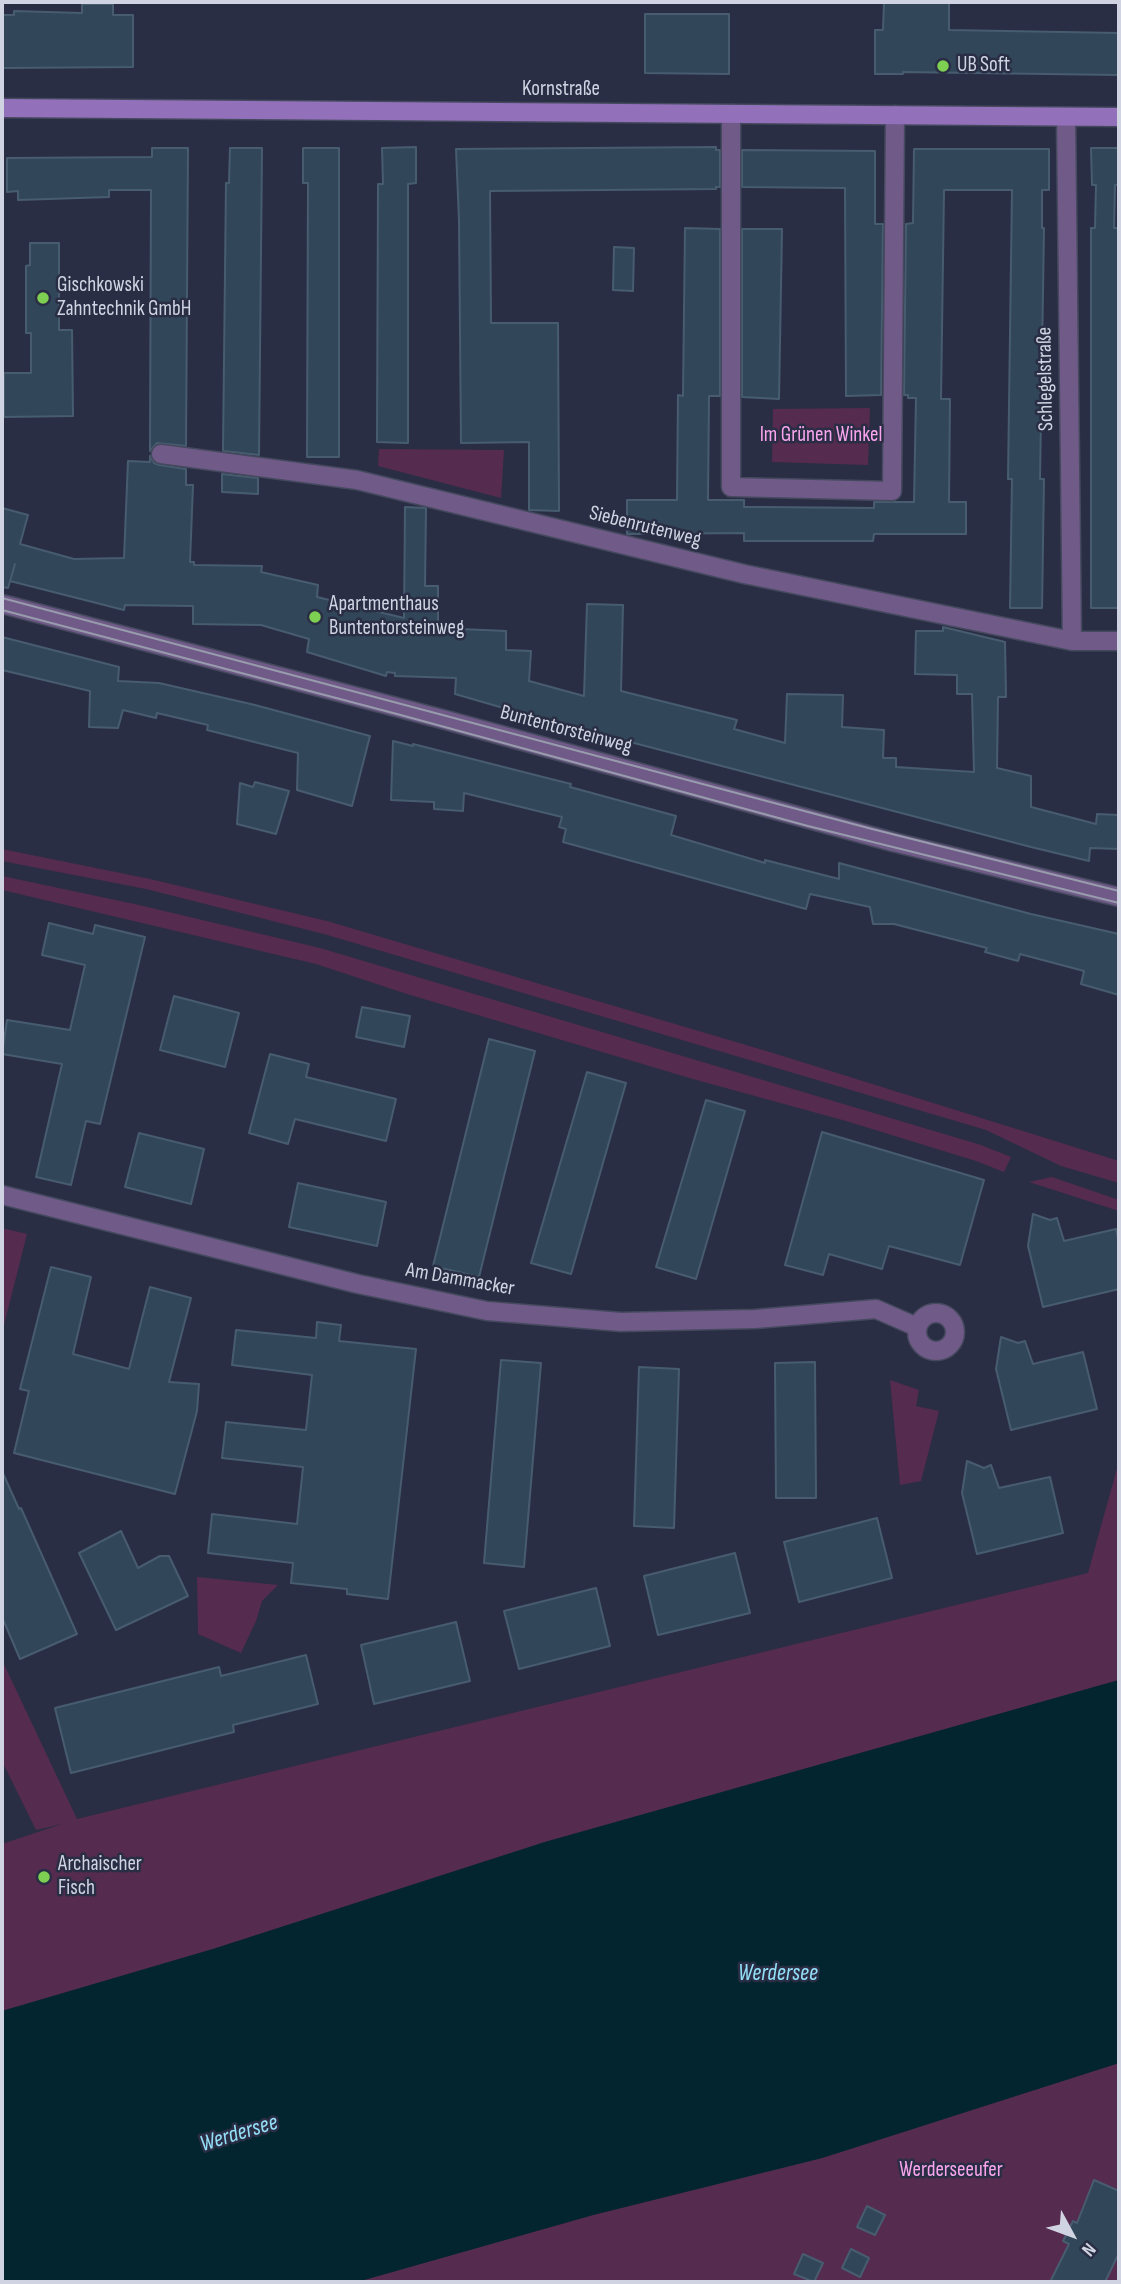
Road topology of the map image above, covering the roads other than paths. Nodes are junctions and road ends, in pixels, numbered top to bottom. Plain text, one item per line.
1 (2, 108) edge
2 (731, 114) junction
3 (895, 115) junction
4 (1066, 117) junction
5 (1119, 117) edge
6 (161, 454) dead end
7 (2, 604) edge
8 (1072, 641) junction
9 (1119, 641) edge
10 (1119, 897) edge
11 (2, 1195) edge
12 (918, 1327) dead end

1 - 2 street, Kornstraße
2 - 3 street, Kornstraße
2 - 3 street
3 - 4 street, Kornstraße
4 - 5 street, Kornstraße
4 - 8 street, Schlegelstraße
6 - 8 street, Siebenrutenweg
7 - 10 street, Buntentorsteinweg
8 - 9 street, Siebenrutenweg
11 - 12 street, Am Dammacker

